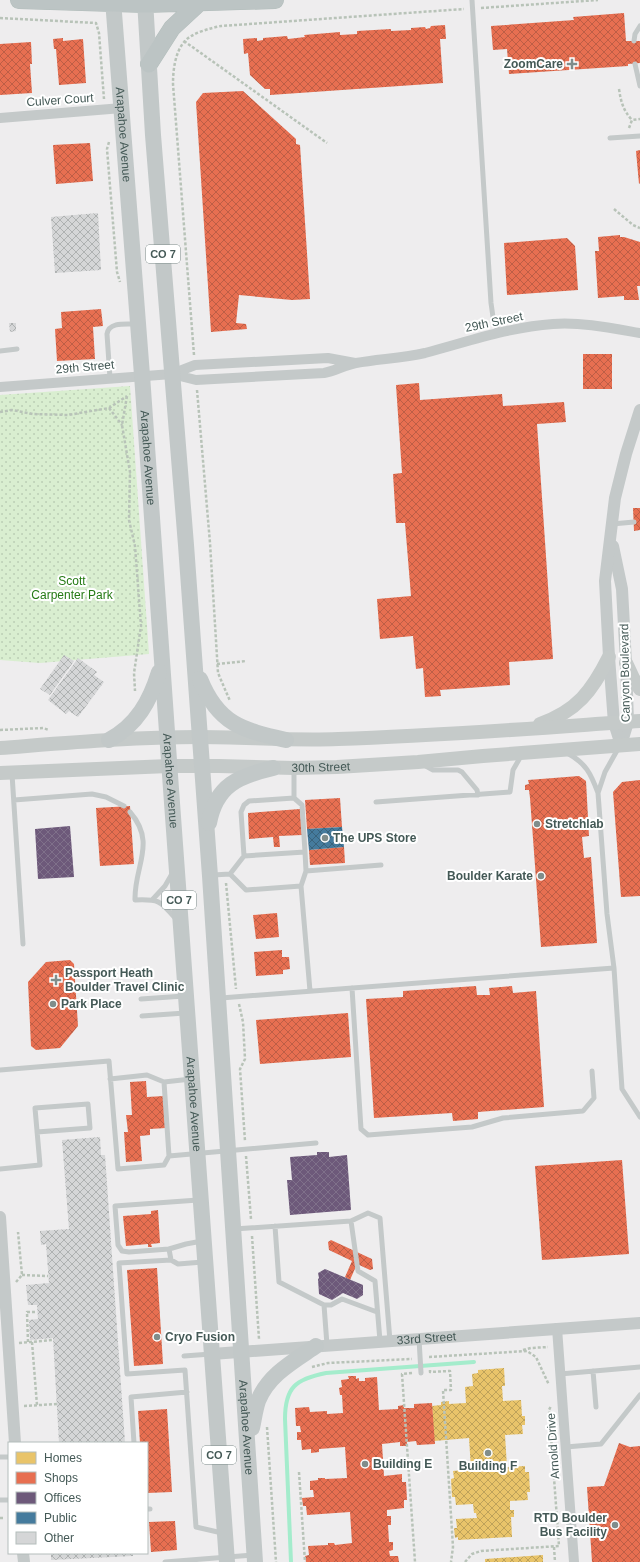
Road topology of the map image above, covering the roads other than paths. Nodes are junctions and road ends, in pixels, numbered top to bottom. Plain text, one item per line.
1 (19, 0) edge
2 (275, 0) edge
3 (472, 0) edge
4 (113, 2) edge
5 (145, 2) edge
6 (199, 3) junction
7 (640, 26) edge
8 (634, 41) dead end
9 (149, 64) junction
10 (635, 64) dead end
11 (640, 86) edge
12 (122, 108) junction
13 (0, 118) edge
14 (640, 136) edge
15 (610, 138) dead end
16 (138, 323) junction
17 (640, 333) edge
18 (499, 334) junction
19 (17, 350) dead end
20 (0, 351) edge
21 (355, 363) junction
22 (172, 374) junction
23 (142, 375) junction
24 (110, 378) junction
25 (0, 387) edge
26 (640, 410) edge
27 (634, 522) dead end
28 (611, 524) junction
29 (611, 539) junction
30 (609, 657) junction
31 (194, 658) junction
32 (162, 663) junction
33 (626, 663) junction
34 (640, 689) edge
35 (634, 722) edge
36 (614, 723) junction
37 (526, 729) junction
38 (200, 737) junction
39 (167, 738) junction
40 (109, 740) junction
41 (286, 740) junction
42 (640, 744) edge
43 (621, 745) junction
44 (0, 748) edge
45 (561, 750) junction
46 (522, 753) junction
47 (418, 762) junction
48 (169, 766) junction
49 (202, 766) junction
50 (273, 768) junction
51 (294, 768) junction
52 (6, 773) edge
53 (598, 793) junction
54 (478, 795) junction
55 (294, 798) junction
56 (14, 800) junction
57 (376, 802) dead end
58 (124, 806) dead end
59 (130, 812) dead end
60 (207, 834) junction
61 (305, 852) junction
62 (244, 856) junction
63 (381, 865) dead end
64 (176, 866) junction
65 (306, 871) junction
66 (222, 874) junction
67 (301, 886) junction
68 (153, 899) junction
69 (181, 925) junction
70 (23, 944) dead end
71 (614, 968) junction
72 (352, 988) junction
73 (310, 991) junction
74 (187, 996) junction
75 (218, 998) junction
76 (141, 1000) dead end
77 (188, 1013) junction
78 (142, 1016) dead end
79 (0, 1070) edge
80 (592, 1071) dead end
81 (110, 1078) junction
82 (192, 1079) junction
83 (164, 1082) junction
84 (640, 1117) edge
85 (37, 1132) junction
86 (316, 1143) dead end
87 (228, 1151) junction
88 (198, 1154) junction
89 (169, 1156) junction
90 (0, 1169) edge
91 (201, 1200) junction
92 (0, 1218) edge
93 (352, 1222) junction
94 (275, 1226) junction
95 (233, 1229) junction
96 (204, 1241) junction
97 (169, 1249) junction
98 (171, 1260) junction
99 (206, 1262) junction
100 (7, 1283) edge
101 (324, 1305) junction
102 (377, 1312) junction
103 (640, 1322) edge
104 (557, 1328) junction
105 (419, 1338) junction
106 (385, 1341) junction
107 (321, 1346) junction
108 (242, 1352) junction
109 (212, 1354) junction
110 (184, 1356) dead end
111 (640, 1366) edge
112 (593, 1371) junction
113 (422, 1373) dead end
114 (560, 1374) junction
115 (187, 1392) junction
116 (640, 1395) edge
117 (596, 1407) dead end
118 (15, 1442) edge
119 (134, 1442) edge
120 (248, 1447) junction
121 (566, 1447) junction
122 (225, 1534) junction
123 (255, 1558) edge
124 (227, 1559) edge
125 (173, 1561) edge
126 (165, 1562) edge
127 (574, 1562) edge

1 - 4 highway
2 - 6 highway
3 - 18 lane
4 - 5 highway
4 - 12 main road, Arapahoe Avenue / CO 7
5 - 6 highway
5 - 9 main road, Arapahoe Avenue / CO 7
6 - 9 highway
7 - 8 lane
9 - 22 main road, Arapahoe Avenue / CO 7
10 - 11 lane
12 - 13 street, Culver Court
12 - 16 main road, Arapahoe Avenue / CO 7
14 - 15 lane
16 - 23 main road, Arapahoe Avenue / CO 7
16 - 24 lane
17 - 18 street, 29th Street
18 - 21 street, 29th Street
19 - 20 lane
21 - 22 street, 29th Street
21 - 22 street, 29th Street
22 - 23 street, 29th Street
22 - 31 main road, Arapahoe Avenue / CO 7
23 - 24 street, 29th Street
23 - 32 main road, Arapahoe Avenue / CO 7
24 - 25 street, 29th Street
26 - 28 street, Canyon Boulevard
27 - 28 lane
28 - 29 street, Canyon Boulevard
29 - 30 street, Canyon Boulevard
29 - 33 street, Canyon Boulevard
30 - 36 street, Canyon Boulevard
30 - 37 main road
31 - 38 main road, Arapahoe Avenue / CO 7
31 - 41 main road
32 - 39 main road, Arapahoe Avenue / CO 7
32 - 40 main road
33 - 34 main road
33 - 35 street, Canyon Boulevard
35 - 36 main road
35 - 43 street, Canyon Boulevard
36 - 37 main road
36 - 43 street, Canyon Boulevard
37 - 41 main road
38 - 39 main road
38 - 41 main road
38 - 49 main road, Arapahoe Avenue / CO 7
39 - 40 main road
39 - 48 main road, Arapahoe Avenue / CO 7
40 - 44 main road
42 - 43 main road, 30th Street
43 - 45 main road, 30th Street
43 - 53 lane
45 - 46 main road, 30th Street
45 - 53 lane
46 - 47 main road, 30th Street
46 - 54 lane
47 - 51 main road, 30th Street
47 - 54 lane
48 - 49 main road, 30th Street
48 - 52 main road, 30th Street
48 - 64 main road, Arapahoe Avenue / CO 7
49 - 50 main road, 30th Street
49 - 60 main road, Arapahoe Avenue / CO 7
50 - 51 main road, 30th Street
50 - 60 main road
51 - 55 lane
52 - 56 lane
53 - 71 lane
54 - 57 lane
55 - 61 lane
55 - 62 lane
56 - 58 lane
56 - 70 lane
59 - 68 lane
60 - 66 main road, Arapahoe Avenue / CO 7
61 - 62 lane
61 - 65 lane
62 - 66 lane
63 - 65 lane
64 - 68 lane
64 - 69 main road, Arapahoe Avenue / CO 7
65 - 67 lane
66 - 67 lane
66 - 75 main road, Arapahoe Avenue / CO 7
67 - 73 lane
68 - 69 lane
69 - 74 main road, Arapahoe Avenue / CO 7
71 - 72 lane
71 - 84 lane
72 - 73 lane
72 - 80 lane
73 - 75 lane
74 - 76 lane
74 - 77 main road, Arapahoe Avenue / CO 7
75 - 87 main road, Arapahoe Avenue / CO 7
77 - 78 lane
77 - 82 main road, Arapahoe Avenue / CO 7
79 - 81 lane
81 - 83 lane
81 - 89 lane
82 - 83 lane
82 - 88 main road, Arapahoe Avenue / CO 7
83 - 89 lane
85 - 85 lane
85 - 90 lane
86 - 87 lane
87 - 88 lane
87 - 95 main road, Arapahoe Avenue / CO 7
88 - 89 lane
88 - 91 main road, Arapahoe Avenue / CO 7
91 - 96 main road, Arapahoe Avenue / CO 7
91 - 97 lane
92 - 100 street
93 - 94 lane
93 - 102 lane
93 - 106 lane
94 - 95 lane
94 - 101 lane
95 - 108 main road, Arapahoe Avenue / CO 7
96 - 97 lane
96 - 99 main road, Arapahoe Avenue / CO 7
97 - 98 lane
98 - 99 lane
98 - 115 lane
99 - 109 main road, Arapahoe Avenue / CO 7
100 - 118 street
101 - 102 lane
101 - 107 lane
102 - 106 lane
103 - 104 street, 33rd Street
104 - 105 street, 33rd Street
104 - 114 street, Arnold Drive
105 - 106 street, 33rd Street
105 - 113 lane
106 - 107 street, 33rd Street
107 - 108 street, 33rd Street
107 - 120 main road
108 - 109 street, 33rd Street
108 - 120 main road, Arapahoe Avenue / CO 7
109 - 110 lane
109 - 122 main road, Arapahoe Avenue / CO 7
111 - 112 lane
112 - 114 lane
112 - 117 lane
114 - 121 street, Arnold Drive
115 - 119 lane
115 - 122 lane
116 - 121 lane
120 - 123 main road, Arapahoe Avenue / CO 7
121 - 127 street, Arnold Drive
122 - 124 main road, Arapahoe Avenue / CO 7
123 - 124 lane
124 - 125 lane
125 - 126 lane

